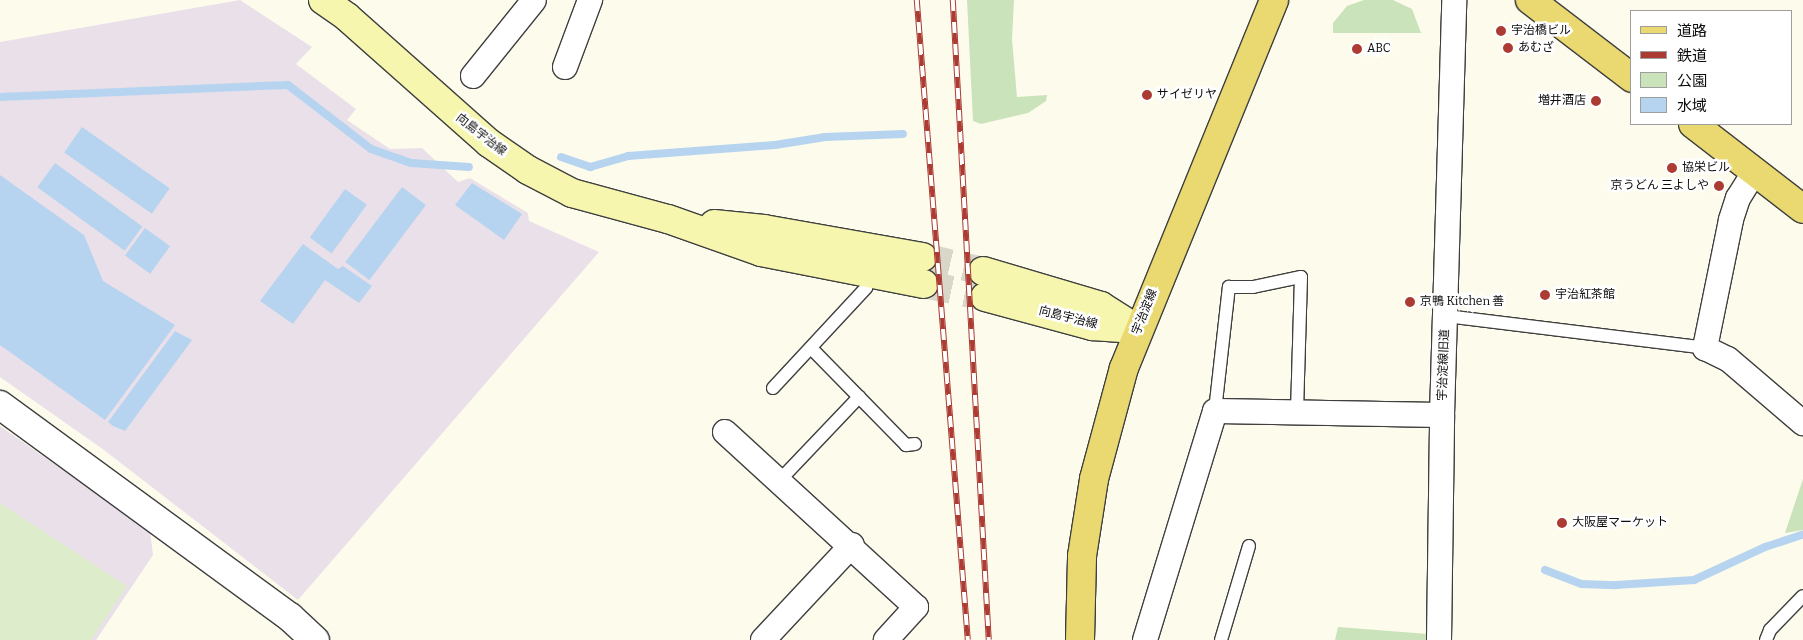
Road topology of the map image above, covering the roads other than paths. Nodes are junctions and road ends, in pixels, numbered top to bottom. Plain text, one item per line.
1 (323, 0) edge
2 (534, 0) edge
3 (590, 0) edge
4 (1274, 0) edge
5 (1454, 0) edge
6 (1530, 0) edge
7 (565, 66) dead end
8 (473, 76) dead end
9 (1630, 76) edge
10 (1694, 125) edge
11 (1755, 171) junction
12 (1803, 210) edge
13 (668, 219) junction
14 (922, 257) tunnel mouth
15 (924, 284) tunnel mouth
16 (984, 284) tunnel mouth
17 (866, 288) dead end
18 (1446, 316) junction
19 (1137, 330) junction
20 (811, 348) junction
21 (1705, 348) junction
22 (773, 388) dead end
23 (859, 397) junction
24 (0, 405) edge
25 (1215, 411) junction
26 (1297, 413) junction
27 (1442, 415) junction
28 (1803, 423) edge
29 (726, 432) dead end
30 (915, 444) dead end
31 (780, 480) junction
32 (852, 545) junction
33 (1249, 546) dead end
34 (1803, 596) edge
35 (310, 638) edge
36 (763, 640) edge
37 (886, 640) edge
38 (1080, 640) edge
39 (1145, 640) edge
40 (1221, 640) edge
41 (1440, 640) edge
42 (1766, 640) edge

1 - 13 main road, 向島宇治線
2 - 8 street
3 - 7 street
4 - 19 main road, 宇治淀線
5 - 18 street, 宇治淀線旧道
6 - 9 main road
10 - 11 main road
11 - 12 main road
11 - 21 street
13 - 14 main road, 向島宇治線
13 - 15 main road, 向島宇治線
16 - 19 main road, 向島宇治線
17 - 20 lane
18 - 21 lane
18 - 27 street, 宇治淀線旧道
19 - 38 main road, 宇治淀線
20 - 22 lane
20 - 23 lane
21 - 28 street
23 - 30 lane
23 - 31 lane
24 - 35 street
25 - 26 street
25 - 26 lane
25 - 39 street
26 - 27 street
27 - 41 street, 宇治淀線旧道
29 - 31 street
31 - 32 street
32 - 36 street
32 - 37 street
33 - 40 lane
34 - 42 lane

